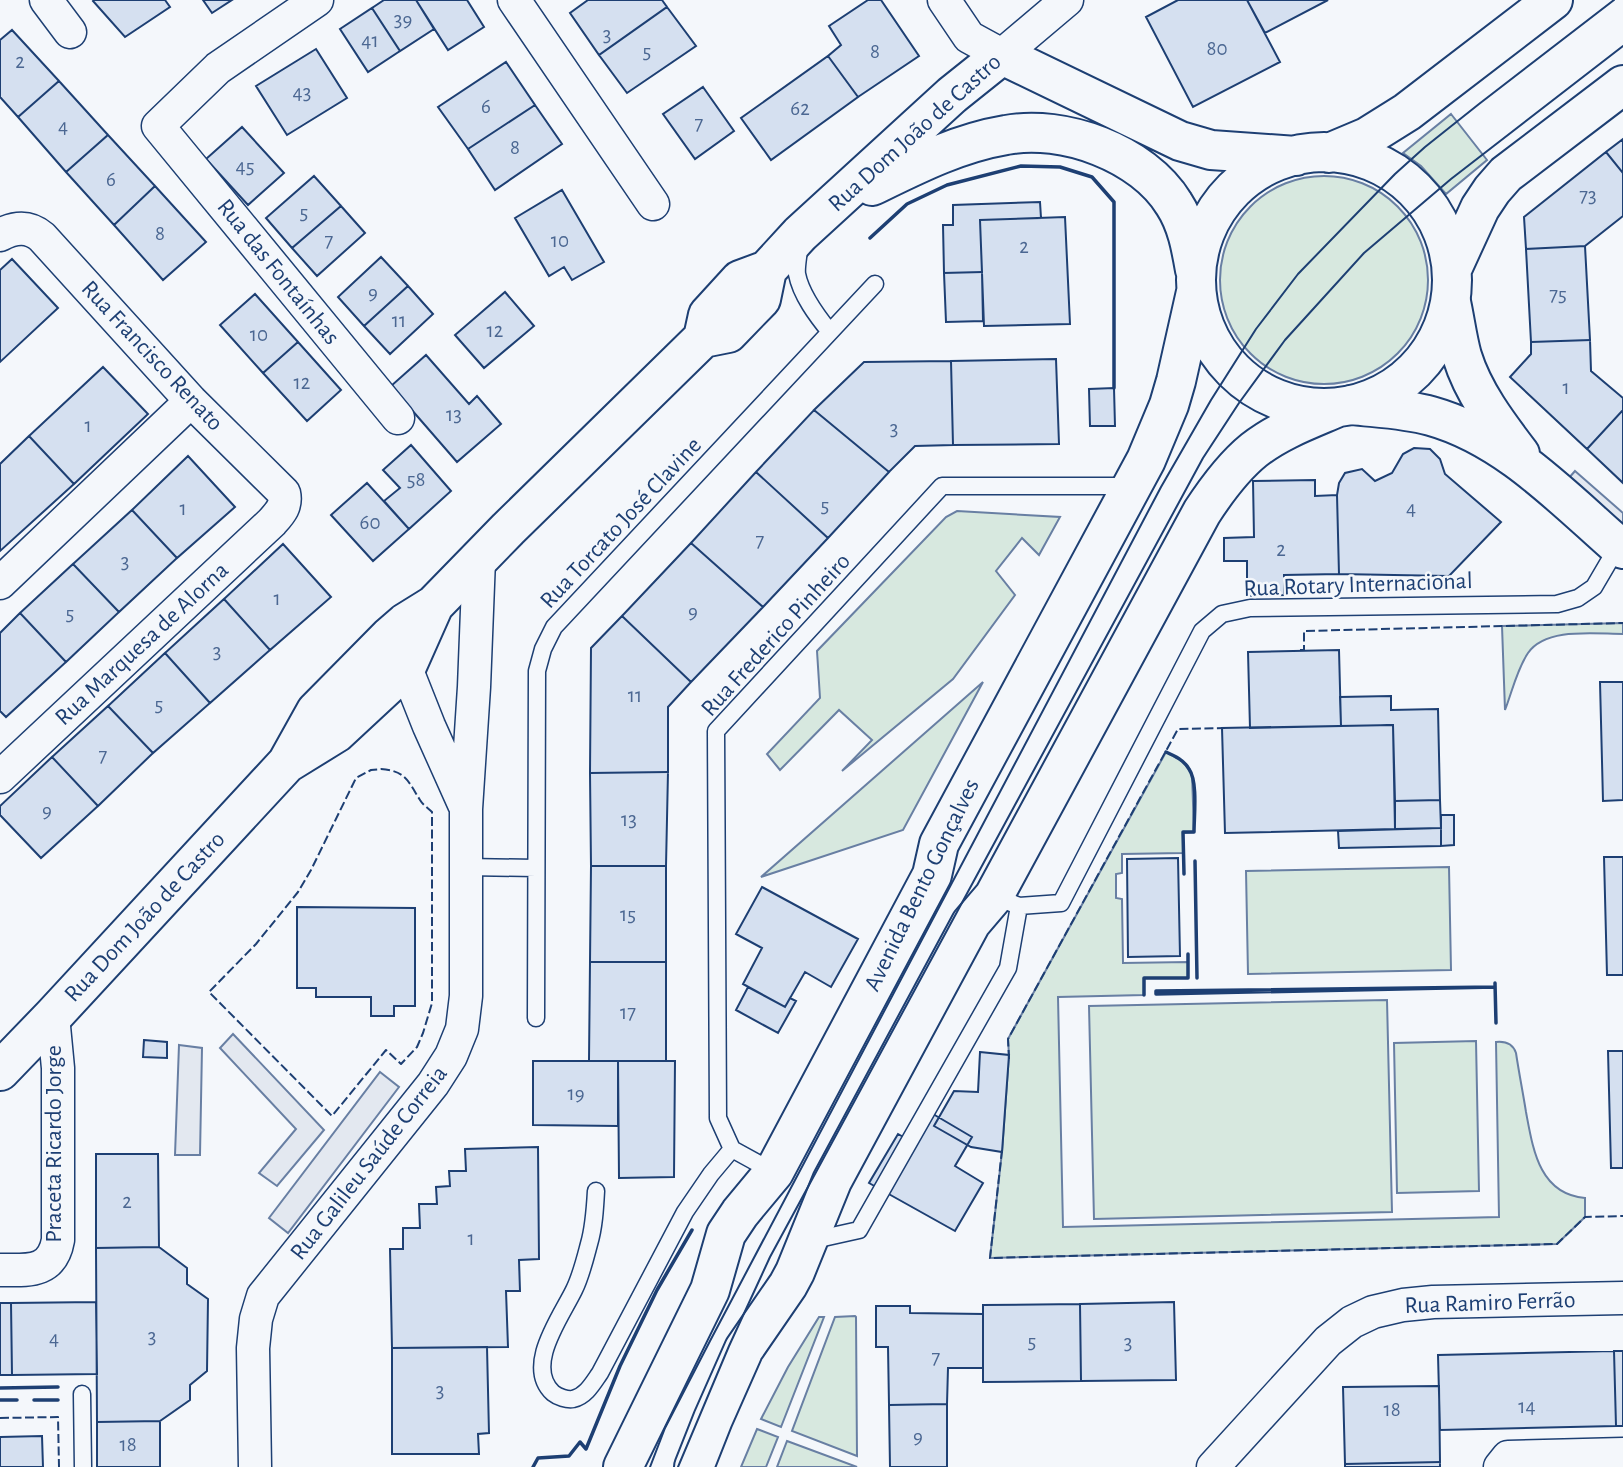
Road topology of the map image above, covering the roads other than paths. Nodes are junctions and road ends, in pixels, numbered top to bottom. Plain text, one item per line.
1 (46, 0) edge
2 (317, 0) edge
3 (514, 0) edge
4 (944, 0) edge
5 (1067, 0) edge
6 (1553, 0) edge
7 (70, 32) dead end
8 (1002, 55) junction
9 (1623, 85) edge
10 (1313, 154) junction
11 (653, 204) dead end
12 (830, 208) junction
13 (0, 234) edge
14 (800, 234) junction
15 (875, 284) dead end
16 (1196, 284) junction
17 (1452, 285) junction
18 (830, 332) junction
19 (191, 401) junction
20 (1344, 407) junction
21 (398, 418) dead end
22 (1531, 470) junction
23 (1132, 486) junction
24 (283, 510) joint
25 (1620, 548) edge
26 (479, 559) junction
27 (0, 583) edge
28 (420, 614) junction
29 (406, 668) junction
30 (288, 763) junction
31 (0, 778) edge
32 (466, 809) junction
33 (466, 867) junction
34 (536, 869) junction
35 (1006, 901) junction
36 (53, 1016) junction
37 (536, 1018) dead end
38 (0, 1070) edge
39 (732, 1149) junction
40 (774, 1172) junction
41 (596, 1191) dead end
42 (801, 1259) junction
43 (0, 1270) edge
44 (1623, 1298) edge
45 (82, 1394) dead end
46 (1623, 1454) edge
47 (83, 1467) edge
48 (255, 1467) edge
49 (623, 1467) edge
50 (694, 1467) edge
51 (1213, 1467) edge
52 (1500, 1467) edge

1 - 7 street
2 - 21 street, Rua das Fontaínhas
3 - 11 street
4 - 8 street
5 - 8 street, Rua Dom João de Castro
6 - 10 main road, Avenida Bento Gonçalves
8 - 10 main road
8 - 12 main road, Rua Dom João de Castro
9 - 17 main road
10 - 16 main road, Avenida Bento Gonçalves
10 - 17 main road
12 - 14 main road, Rua Dom João de Castro
12 - 16 main road
13 - 19 street, Rua Francisco Renato
14 - 18 lane
14 - 26 main road, Rua Dom João de Castro
15 - 18 lane, Rua Torcato José Clavine
16 - 20 main road
16 - 23 main road, Avenida Bento Gonçalves
17 - 20 main road
17 - 22 main road
18 - 34 lane, Rua Torcato José Clavine
19 - 24 street, Rua Francisco Renato
19 - 27 street
20 - 22 main road
20 - 35 main road
22 - 25 main road
23 - 39 lane, Rua Frederico Pinheiro
23 - 40 main road, Avenida Bento Gonçalves
24 - 31 street, Rua Marquesa de Alorna
25 - 35 lane, Rua Rotary Internacional
26 - 28 main road, Rua Dom João de Castro
26 - 32 street, Rua Galileu Saúde Correia
28 - 29 main road, Rua Dom João de Castro
28 - 30 main road, Rua Dom João de Castro
29 - 30 main road, Rua Dom João de Castro
29 - 32 street, Rua Galileu Saúde Correia
30 - 36 main road, Rua Dom João de Castro
32 - 33 street, Rua Galileu Saúde Correia
33 - 34 lane
33 - 48 street, Rua Galileu Saúde Correia
34 - 37 lane, Rua Torcato José Clavine
35 - 42 main road
35 - 42 lane
36 - 38 main road, Rua Dom João de Castro
36 - 43 street, Praceta Ricardo Jorge
39 - 40 lane
39 - 41 lane
40 - 49 main road, Avenida Bento Gonçalves
42 - 50 main road
44 - 51 street, Rua Ramiro Ferrão
45 - 47 lane
46 - 52 street

